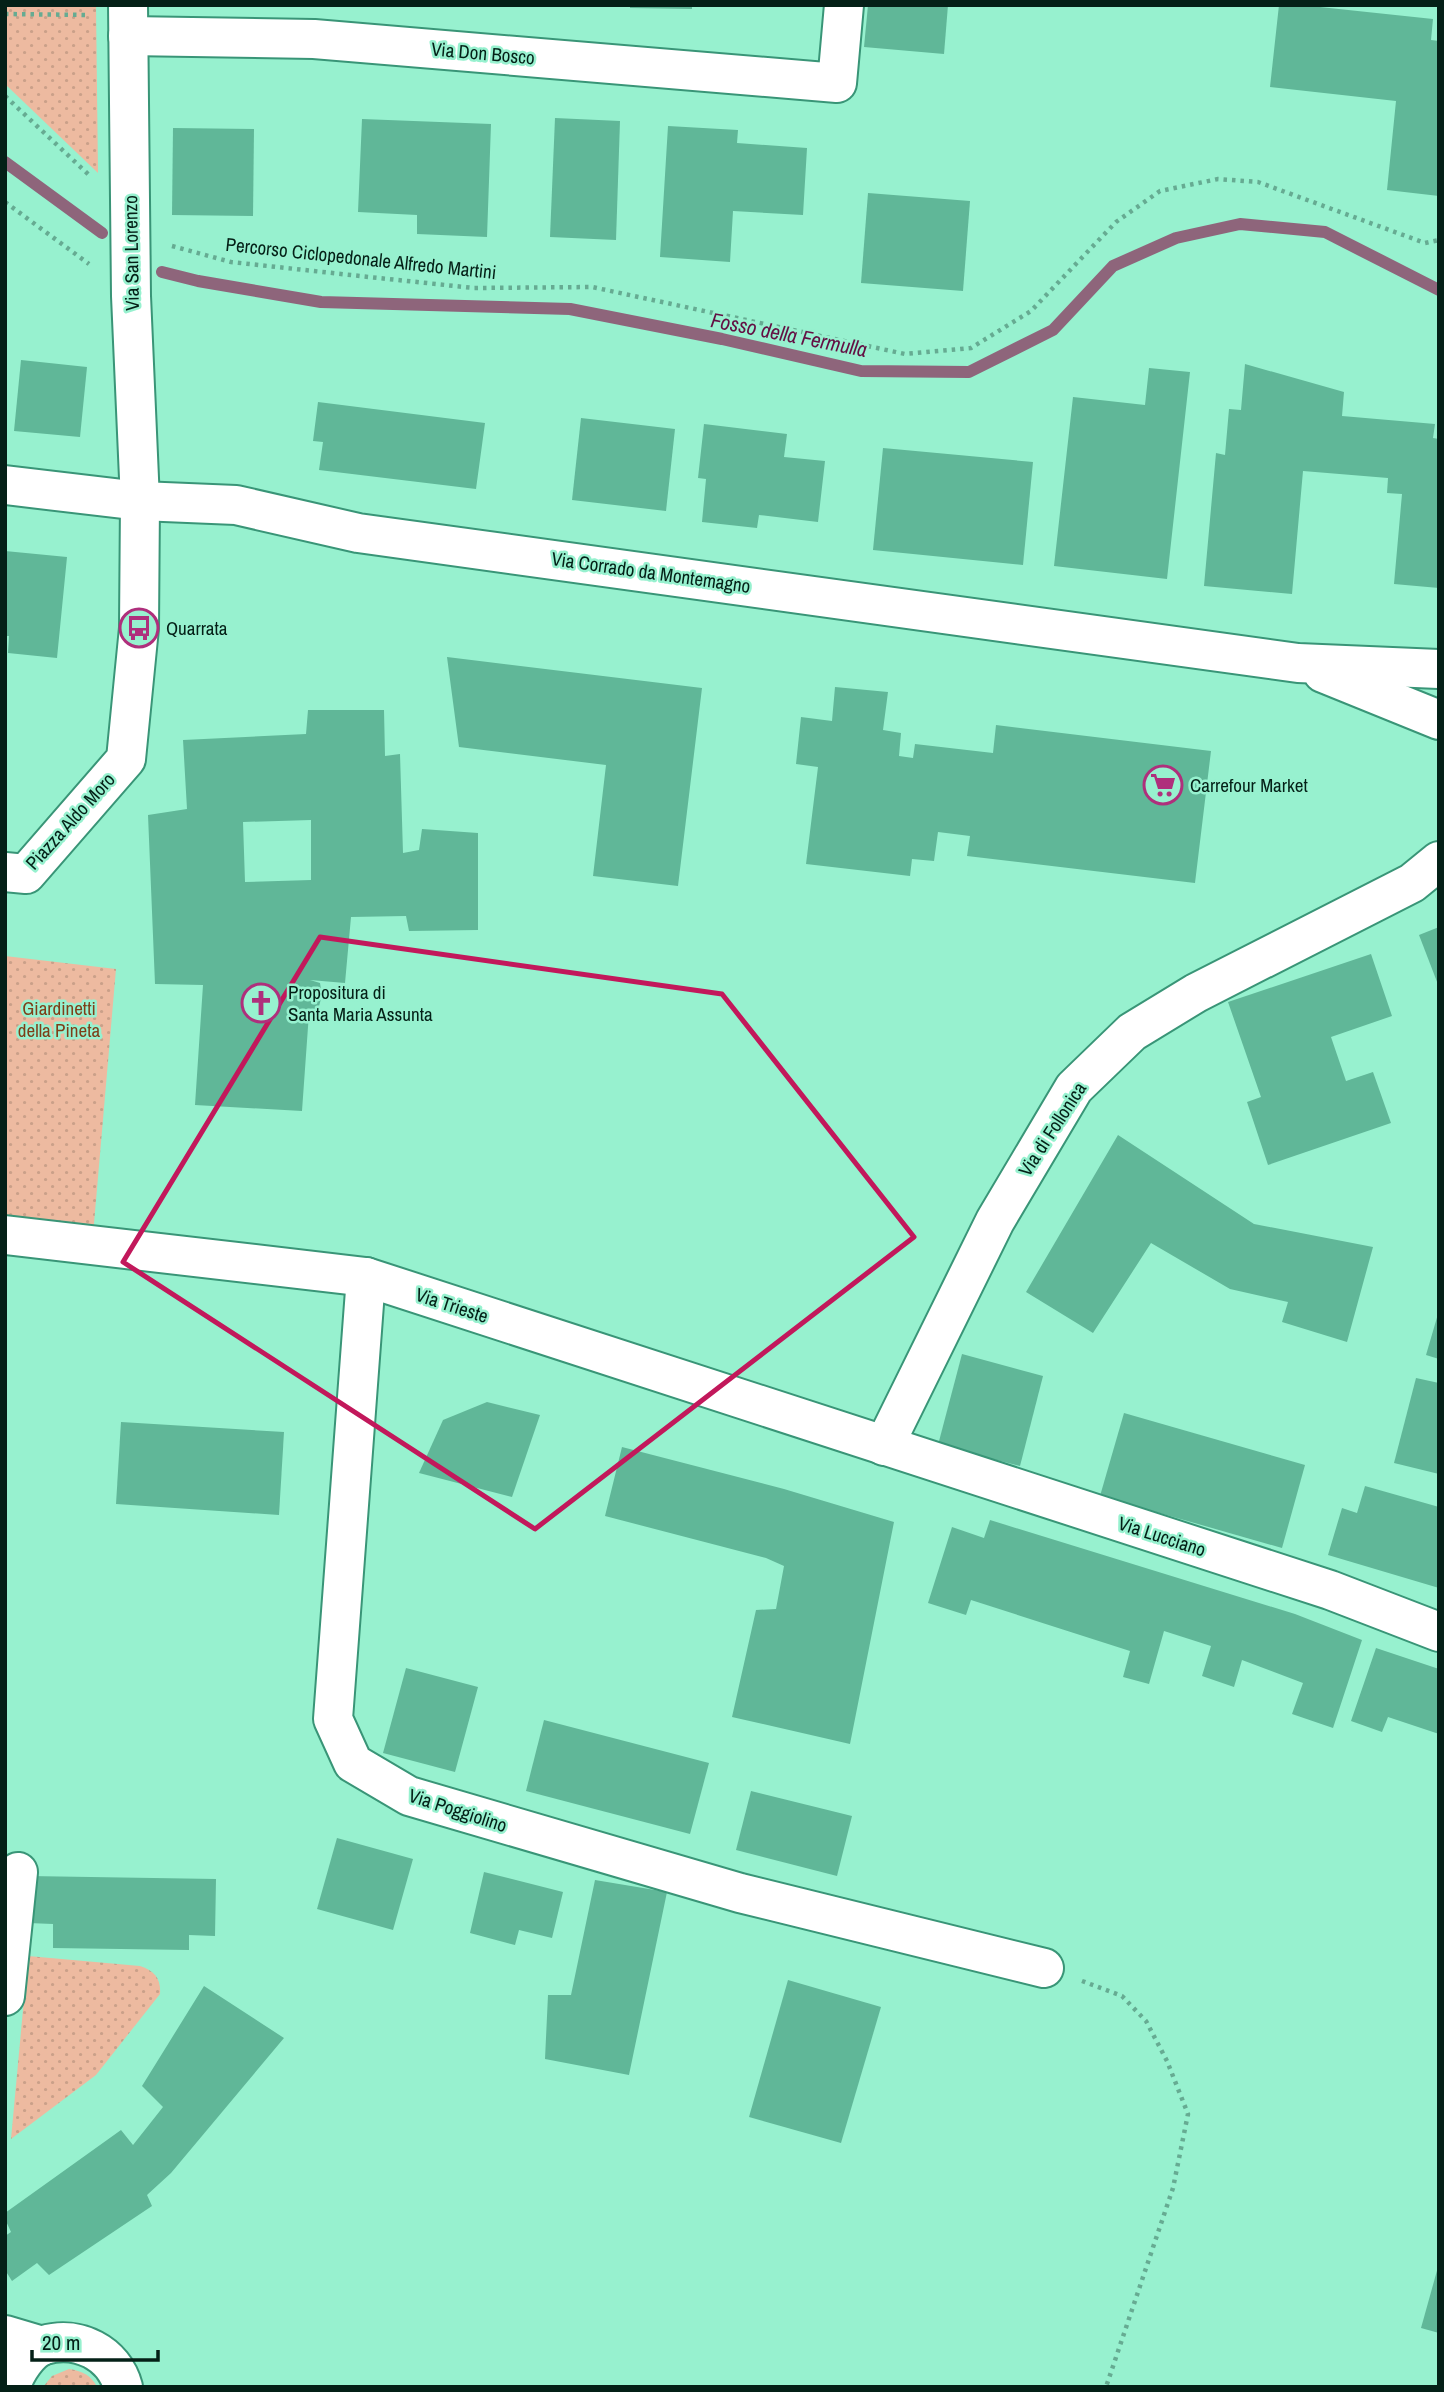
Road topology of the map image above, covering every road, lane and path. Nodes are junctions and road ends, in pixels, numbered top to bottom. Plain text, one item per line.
1 (844, 5) edge
2 (5, 14) edge
3 (128, 19) edge
4 (5, 96) edge
5 (5, 202) edge
6 (130, 224) junction
7 (1439, 240) edge
8 (131, 296) junction
9 (5, 485) edge
10 (140, 502) junction
11 (1298, 663) junction
12 (1439, 669) edge
13 (1439, 720) edge
14 (5, 872) edge
15 (1430, 874) edge
16 (5, 1235) edge
17 (366, 1277) junction
18 (884, 1446) junction
19 (1439, 1633) edge
20 (18, 1872) dead end
21 (1044, 1968) joint
22 (5, 1996) edge
23 (5, 2335) edge
24 (42, 2346) junction
25 (10, 2387) edge
26 (123, 2387) edge
27 (1106, 2387) edge

1 - 3 street, Via Don Bosco
2 - 3 path
3 - 6 street, Via San Lorenzo
4 - 6 path
5 - 8 path
6 - 7 path, Percorso Ciclopedonale Alfredo Martini
6 - 8 street, Via San Lorenzo
8 - 10 street, Via San Lorenzo
9 - 10 street, Via Corrado da Montemagno
10 - 11 street, Via Corrado da Montemagno
10 - 14 street, Piazza Aldo Moro
11 - 12 street, Via Corrado da Montemagno
11 - 13 street, Via Corrado da Montemagno
15 - 18 street, Via di Follonica
16 - 17 street, Via Trieste
17 - 18 street, Via Trieste
17 - 21 street, Via Poggiolino
18 - 19 street, Via Lucciano
20 - 22 street
21 - 27 path
23 - 24 street
24 - 25 street
24 - 26 street

